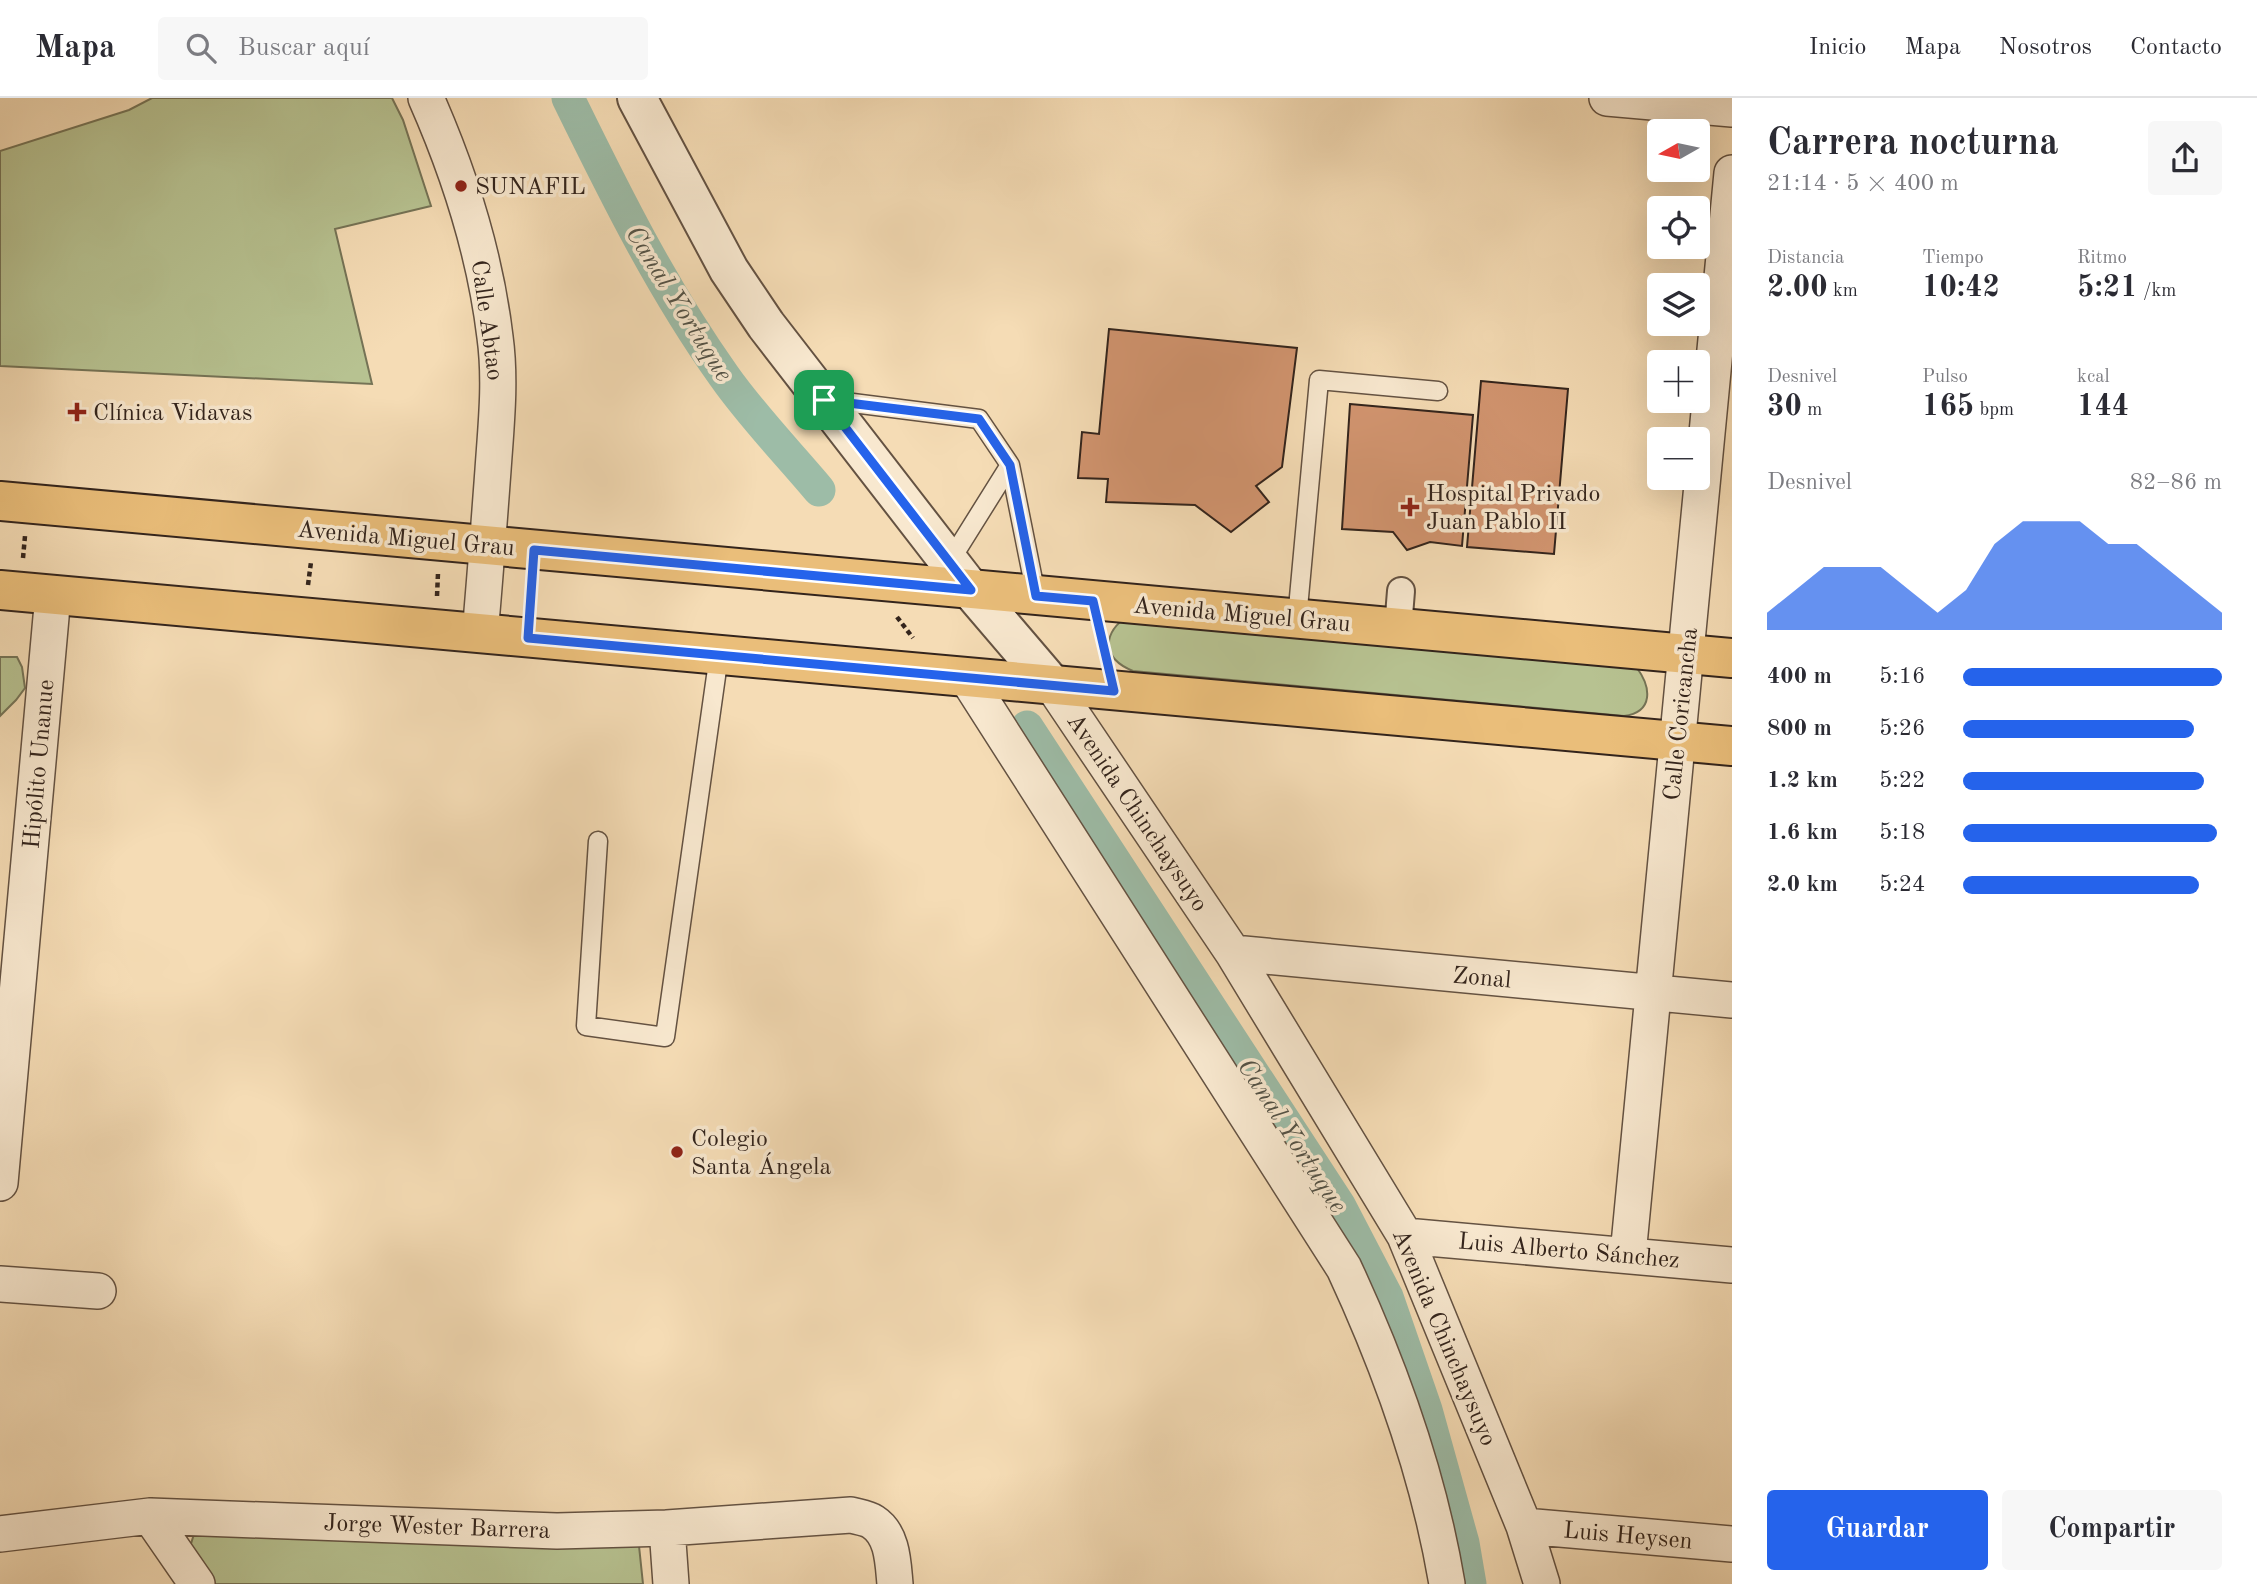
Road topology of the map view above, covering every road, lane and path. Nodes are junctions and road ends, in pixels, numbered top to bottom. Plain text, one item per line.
1 (426, 98) edge
2 (637, 98) edge
3 (1607, 98) edge
4 (1732, 109) edge
5 (1732, 173) edge
6 (1438, 391) dead end
7 (824, 400) junction
8 (1010, 465) junction
9 (14, 502) edge
10 (314, 530) junction
11 (441, 541) junction
12 (487, 545) junction
13 (534, 550) junction
14 (960, 575) junction
15 (871, 580) junction
16 (24, 593) edge
17 (1036, 596) junction
18 (1093, 601) junction
19 (305, 618) junction
20 (1297, 619) junction
21 (434, 630) junction
22 (480, 634) junction
23 (528, 638) junction
24 (1686, 655) junction
25 (719, 656) junction
26 (1732, 659) edge
27 (954, 677) junction
28 (1053, 685) junction
29 (1114, 691) junction
30 (1677, 741) junction
31 (1732, 746) edge
32 (598, 841) dead end
33 (12, 930) edge
34 (1233, 953) junction
35 (1653, 993) junction
36 (1732, 1000) edge
37 (0, 1183) edge
38 (1405, 1236) junction
39 (1628, 1255) junction
40 (1732, 1265) edge
41 (0, 1284) edge
42 (98, 1291) dead end
43 (150, 1516) junction
44 (1524, 1526) junction
45 (667, 1528) junction
46 (0, 1534) edge
47 (1732, 1544) edge
48 (197, 1584) edge
49 (671, 1584) edge
50 (895, 1584) edge
51 (1447, 1584) edge
52 (1542, 1584) edge

1 - 12 street, Calle Abtao
2 - 7 street, Avenida Chinchaysuyo
3 - 4 street
5 - 24 street, Calle Coricancha
6 - 20 lane
7 - 8 lane
7 - 14 street, Avenida Chinchaysuyo
8 - 14 lane
8 - 17 lane
9 - 10 main road, Avenida Miguel Grau
9 - 16 path
10 - 11 main road, Avenida Miguel Grau
10 - 19 path
11 - 12 main road, Avenida Miguel Grau
11 - 21 path
12 - 13 main road, Avenida Miguel Grau
12 - 22 street, Calle Abtao
13 - 15 main road, Avenida Miguel Grau
13 - 23 path
14 - 15 main road, Avenida Miguel Grau
14 - 17 main road, Avenida Miguel Grau
14 - 28 street, Avenida Chinchaysuyo
15 - 27 path
16 - 19 main road
16 - 33 street, Hipólito Unanue
17 - 18 main road, Avenida Miguel Grau
18 - 20 main road, Avenida Miguel Grau
18 - 29 path
19 - 21 main road
20 - 24 main road, Avenida Miguel Grau
21 - 22 main road
22 - 23 main road
23 - 25 main road
24 - 26 main road, Avenida Miguel Grau
24 - 30 street, Calle Coricancha
25 - 27 main road
25 - 32 lane
27 - 28 main road
27 - 51 street
28 - 29 main road
28 - 34 street, Avenida Chinchaysuyo
29 - 30 main road
30 - 31 main road
30 - 35 street, Calle Coricancha
33 - 37 street, Hipólito Unanue
34 - 35 street, Zonal
34 - 38 street, Avenida Chinchaysuyo
35 - 36 street, Zonal
35 - 39 street, Calle Coricancha
38 - 39 street, Luis Alberto Sánchez
38 - 44 street, Avenida Chinchaysuyo
39 - 40 street, Luis Alberto Sánchez
41 - 42 street
43 - 45 street, Jorge Wester Barrera
43 - 46 street, Jorge Wester Barrera
43 - 48 street
44 - 47 street, Luis Heysen
44 - 52 street, Avenida Chinchaysuyo
45 - 49 street
45 - 50 street, Jorge Wester Barrera

